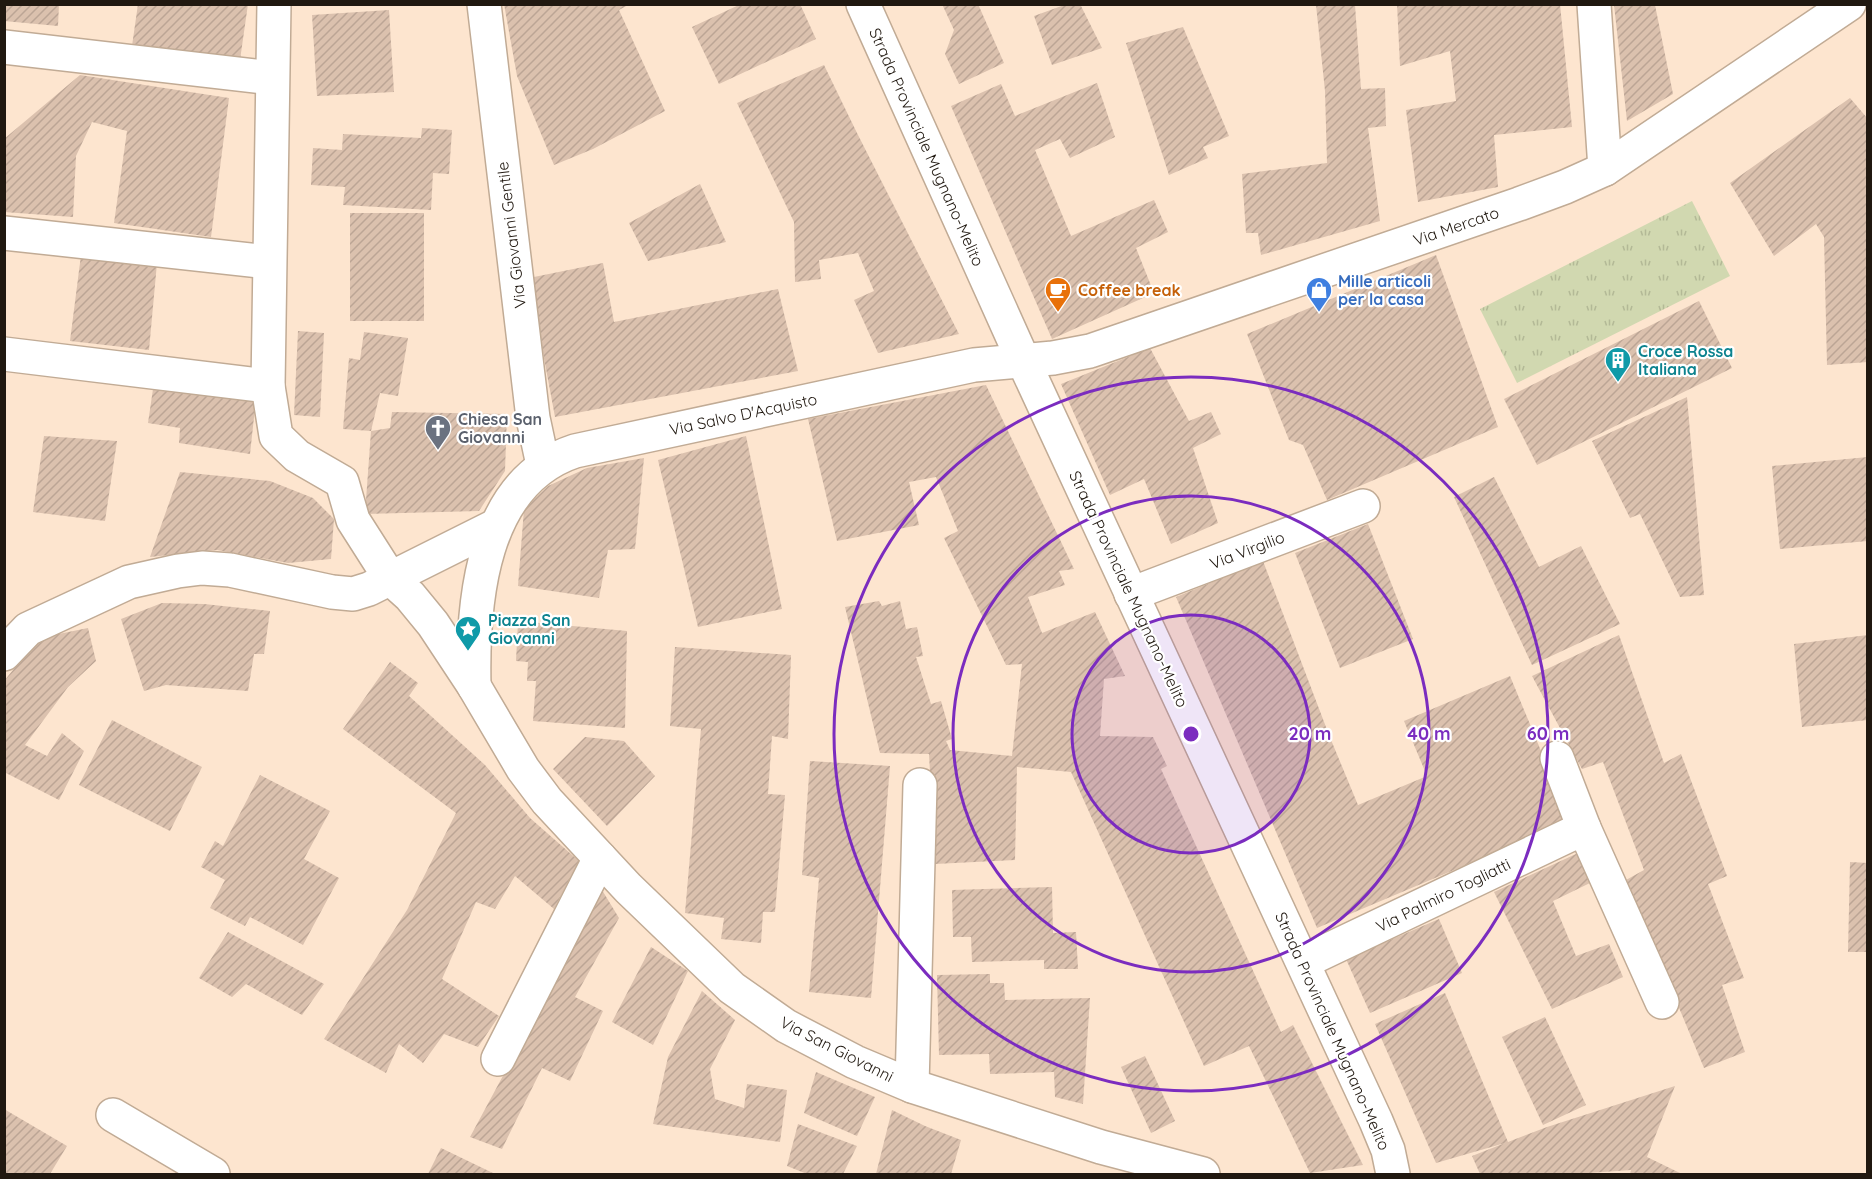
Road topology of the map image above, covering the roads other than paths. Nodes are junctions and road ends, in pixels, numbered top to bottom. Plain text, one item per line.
1 (274, 4) edge
2 (484, 4) edge
3 (863, 4) edge
4 (1594, 4) edge
5 (1849, 4) edge
6 (4, 47) edge
7 (272, 78) junction
8 (1605, 169) junction
9 (4, 233) edge
10 (269, 262) junction
11 (4, 354) edge
12 (1023, 360) junction
13 (268, 386) junction
14 (543, 465) junction
15 (1363, 506) dead end
16 (495, 526) junction
17 (390, 578) junction
18 (1131, 594) junction
19 (4, 654) edge
20 (474, 686) junction
21 (1557, 758) dead end
22 (920, 785) dead end
23 (1584, 828) junction
24 (600, 858) junction
25 (1302, 962) junction
26 (1662, 1002) dead end
27 (498, 1059) dead end
28 (912, 1086) junction
29 (113, 1115) dead end
30 (213, 1174) edge
31 (1203, 1174) edge
32 (1393, 1174) edge

1 - 7 street
2 - 14 street, Via Giovanni Gentile
3 - 12 street, Strada Provinciale Mugnano-Melito
4 - 8 street
5 - 8 street, Via Mercato
6 - 7 street
7 - 10 street
8 - 12 street, Via Mercato
9 - 10 street
10 - 13 street
11 - 13 street
12 - 14 street, Via Salvo D'Acquisto
12 - 18 street, Strada Provinciale Mugnano-Melito
13 - 17 street
14 - 16 street, Via Salvo D'Acquisto
15 - 18 street, Via Virgilio
16 - 17 street
16 - 20 street
17 - 19 street
17 - 20 street
18 - 25 street, Strada Provinciale Mugnano-Melito
20 - 24 street, Via San Giovanni
21 - 23 street
22 - 28 street
23 - 25 street, Via Palmiro Togliatti
23 - 26 street
24 - 27 street
24 - 28 street, Via San Giovanni
25 - 32 street, Strada Provinciale Mugnano-Melito
28 - 31 street, Via San Giovanni
29 - 30 street

